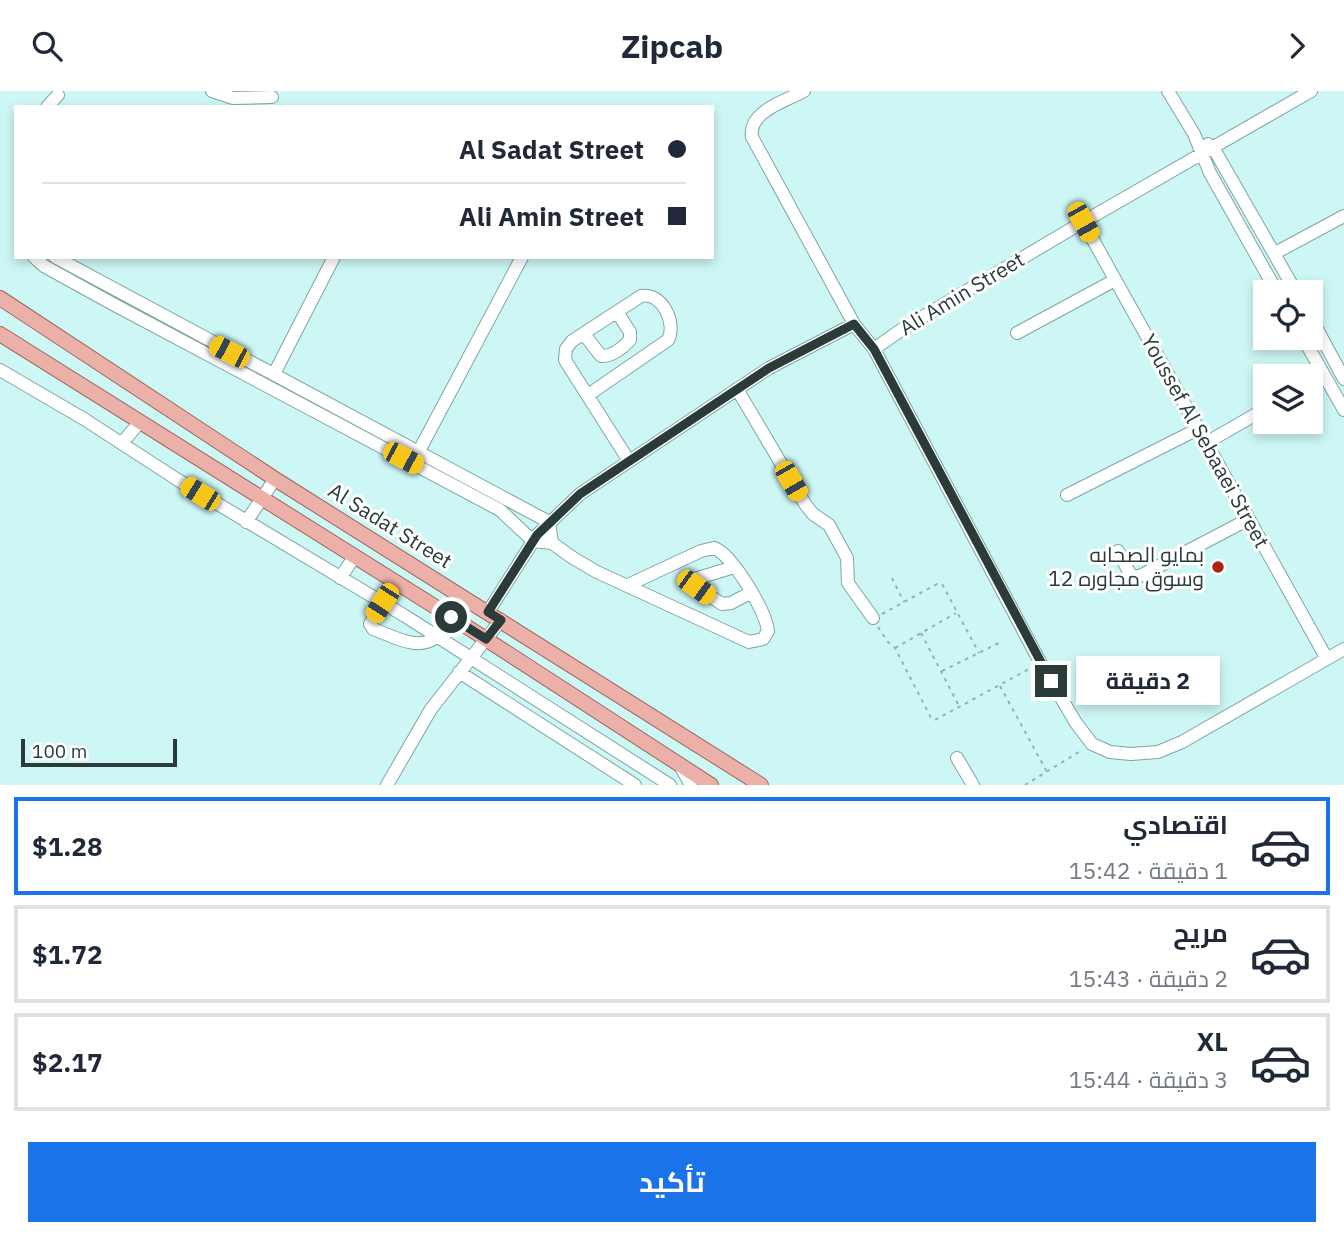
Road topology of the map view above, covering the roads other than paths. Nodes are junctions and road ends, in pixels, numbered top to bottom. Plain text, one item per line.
1 (212, 91) edge
2 (804, 91) edge
3 (1168, 91) edge
4 (1311, 91) edge
5 (272, 97) dead end
6 (1194, 134) junction
7 (1214, 149) junction
8 (1201, 156) junction
9 (1344, 216) edge
10 (1083, 222) junction
11 (1275, 253) junction
12 (36, 259) edge
13 (58, 259) edge
14 (333, 259) edge
15 (521, 259) edge
16 (1115, 280) junction
17 (1270, 280) edge
18 (1290, 280) edge
19 (0, 298) edge
20 (617, 312) junction
21 (854, 324) junction
22 (1017, 333) dead end
23 (0, 334) edge
24 (584, 334) junction
25 (1323, 341) edge
26 (204, 346) junction
27 (874, 349) junction
28 (1310, 350) edge
29 (0, 370) edge
30 (1341, 373) edge
31 (274, 374) junction
32 (1324, 375) junction
33 (737, 389) junction
34 (588, 395) junction
35 (1344, 410) edge
36 (1253, 416) edge
37 (140, 422) junction
38 (357, 426) junction
39 (1198, 429) junction
40 (122, 443) junction
41 (1206, 443) junction
42 (419, 451) junction
43 (629, 461) junction
44 (275, 479) junction
45 (1067, 495) dead end
46 (262, 499) junction
47 (1249, 519) junction
48 (246, 522) junction
49 (549, 522) junction
50 (533, 541) junction
51 (552, 543) junction
52 (1118, 551) dead end
53 (355, 557) junction
54 (734, 567) junction
55 (340, 578) junction
56 (628, 585) junction
57 (752, 592) junction
58 (464, 597) junction
59 (382, 603) junction
60 (488, 612) junction
61 (451, 617) junction
62 (873, 618) road end
63 (501, 620) junction
64 (436, 637) junction
65 (486, 639) junction
66 (1344, 649) edge
67 (469, 658) junction
68 (1327, 659) junction
69 (458, 672) junction
70 (957, 758) dead end
71 (679, 763) junction
72 (387, 785) edge
73 (635, 785) edge
74 (670, 785) edge
75 (691, 785) edge
76 (711, 785) edge
77 (761, 785) edge
78 (973, 785) edge

1 - 5 street
2 - 21 street
3 - 6 street
4 - 7 street, Ali Amin Street
6 - 7 street
6 - 8 street
7 - 8 street, Ali Amin Street
7 - 11 street
8 - 10 street, Ali Amin Street
8 - 17 street
9 - 11 street
10 - 16 street, Youssef Al Sebaaei Street
10 - 27 street, Ali Amin Street
11 - 18 street
12 - 26 street
13 - 26 street
14 - 31 street
15 - 42 street
16 - 22 street
16 - 39 street, Youssef Al Sebaaei Street
19 - 44 main road, Al Sadat Street
20 - 24 street
20 - 24 street
20 - 34 street
21 - 27 street
21 - 33 street
23 - 37 main road
24 - 34 street
25 - 30 street
26 - 31 street
26 - 38 street
27 - 68 street
28 - 32 street
29 - 40 street
30 - 32 street
31 - 38 street
32 - 35 street
33 - 43 street
33 - 62 street
34 - 43 street
36 - 41 street
37 - 40 street
37 - 46 main road
38 - 42 street
38 - 50 street
39 - 41 street, Youssef Al Sebaaei Street
39 - 45 street
40 - 48 street
41 - 47 street, Youssef Al Sebaaei Street
42 - 49 street
43 - 49 street
44 - 46 street
44 - 58 main road, Al Sadat Street
46 - 48 street
46 - 53 main road
47 - 52 street
47 - 68 street, Youssef Al Sebaaei Street
48 - 55 street
49 - 50 street
49 - 51 street
50 - 51 street
50 - 60 street
51 - 56 street
53 - 55 street
53 - 61 main road
54 - 56 street
54 - 57 street
54 - 57 street
55 - 59 street
56 - 57 street
58 - 60 main road, Al Sadat Street
58 - 61 main road
59 - 64 street
59 - 64 street
60 - 63 main road, Al Sadat Street
61 - 65 main road
63 - 65 street
63 - 77 main road, Al Sadat Street
64 - 67 street
65 - 67 street
65 - 71 main road
66 - 68 street
67 - 69 street
67 - 74 street
69 - 72 street
69 - 73 street
70 - 78 street
71 - 75 street
71 - 76 main road

